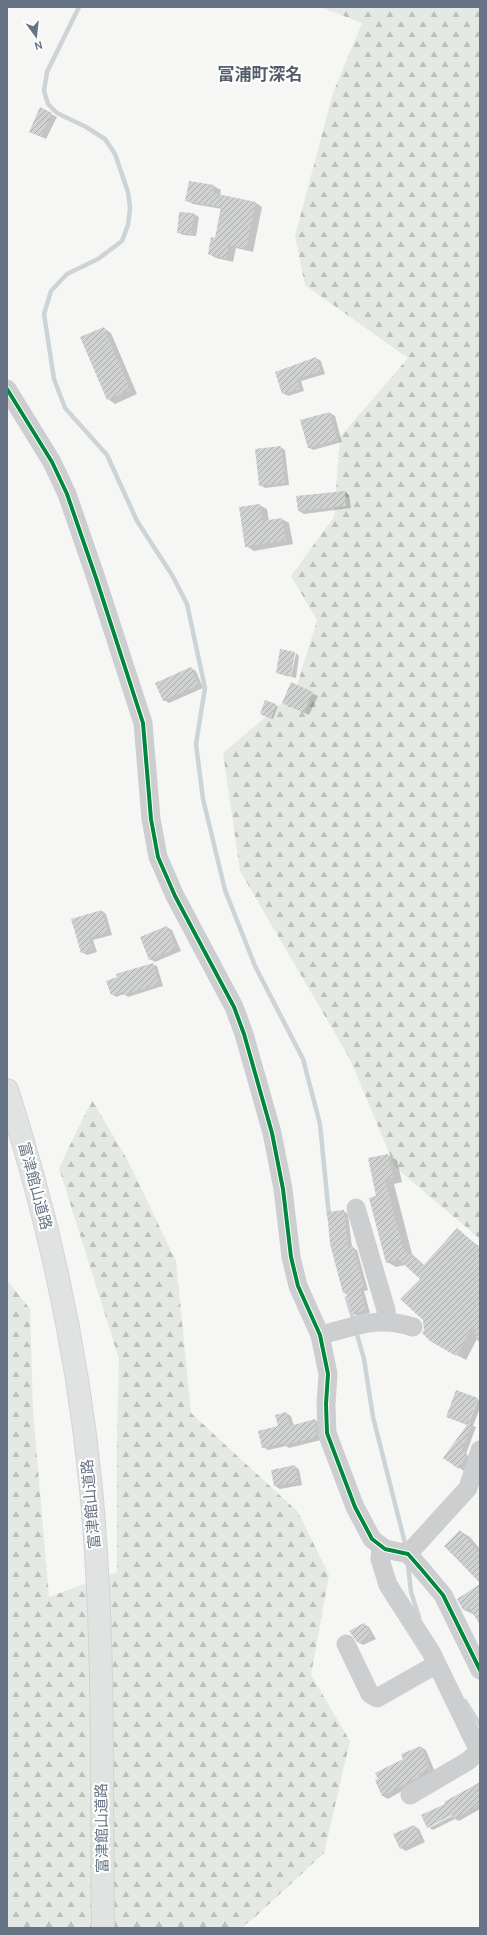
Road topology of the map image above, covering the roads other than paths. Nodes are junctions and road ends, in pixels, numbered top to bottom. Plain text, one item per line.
1 (7, 389) edge
2 (7, 1090) edge
3 (356, 1208) dead end
4 (387, 1321) junction
5 (413, 1327) dead end
6 (320, 1335) junction
7 (480, 1450) edge
8 (381, 1546) junction
9 (408, 1554) junction
10 (346, 1644) dead end
11 (437, 1664) junction
12 (480, 1670) edge
13 (410, 1795) dead end
14 (103, 1928) edge

1 - 6 street
2 - 14 highway, 富津館山道路
3 - 4 street
4 - 5 street
4 - 6 street
6 - 8 street
7 - 9 street
8 - 9 street
8 - 11 street
9 - 12 street
10 - 11 street
11 - 13 street

